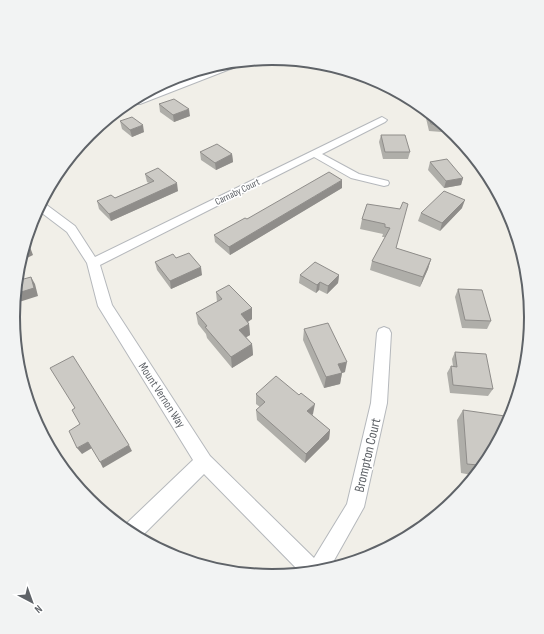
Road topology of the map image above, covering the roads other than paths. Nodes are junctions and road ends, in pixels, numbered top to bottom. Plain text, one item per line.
1 (223, 70) edge
2 (148, 98) edge
3 (382, 120) dead end
4 (314, 153) junction
5 (384, 183) dead end
6 (44, 209) edge
7 (93, 263) junction
8 (384, 333) dead end
9 (204, 462) junction
10 (135, 529) edge
11 (321, 564) edge
12 (308, 566) edge

1 - 2 street
3 - 4 street, Carnaby Court
4 - 5 street
4 - 7 street, Carnaby Court
6 - 7 street, Mount Vernon Way
7 - 9 street, Mount Vernon Way
8 - 11 street, Brompton Court
9 - 10 street
9 - 12 street, Mount Vernon Way

